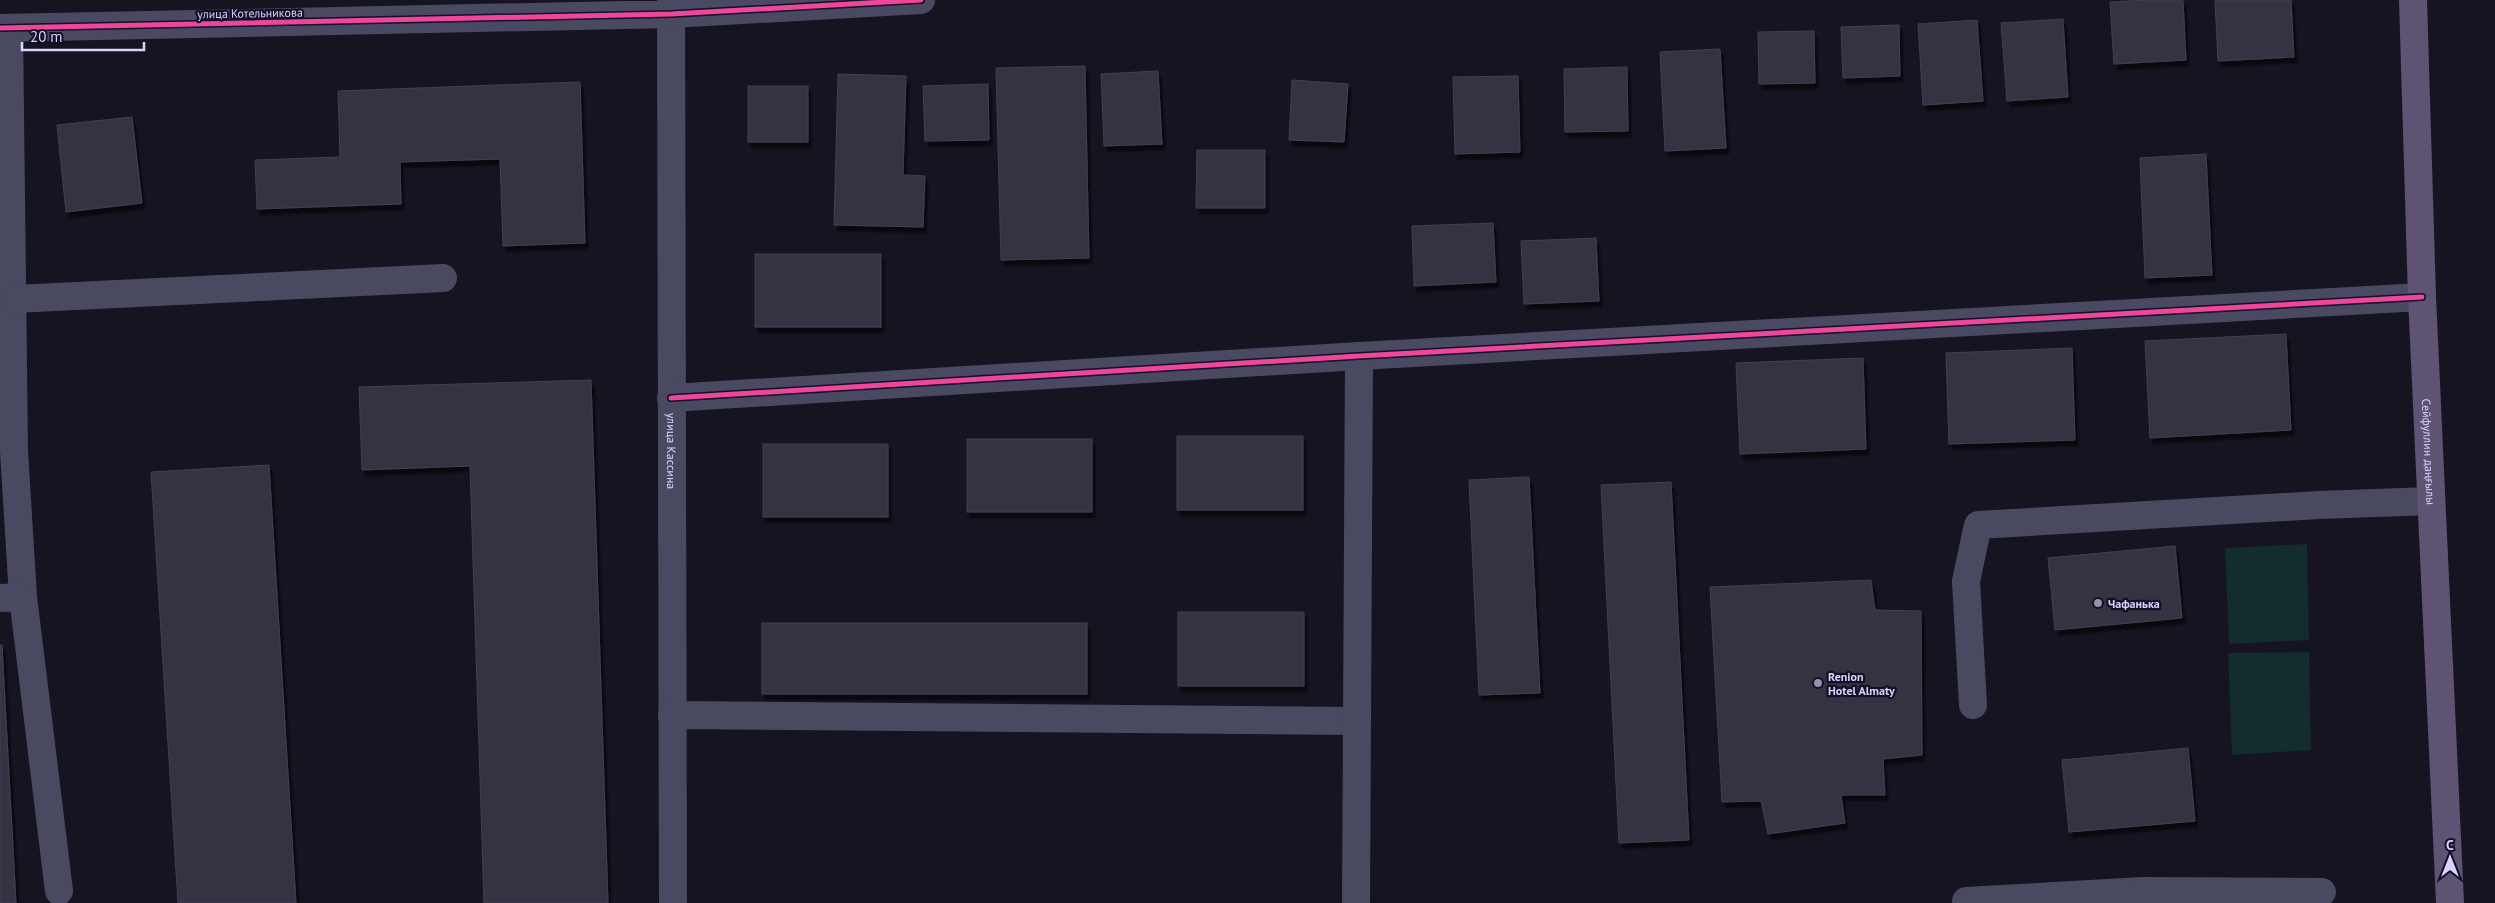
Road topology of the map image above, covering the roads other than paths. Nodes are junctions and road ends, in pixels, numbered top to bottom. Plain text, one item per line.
1 (921, 0) edge
2 (2413, 0) edge
3 (671, 7) edge
4 (5, 28) edge
5 (443, 278) dead end
6 (2422, 297) junction
7 (14, 299) junction
8 (1359, 356) junction
9 (671, 398) junction
10 (2431, 502) junction
11 (12, 598) edge
12 (1973, 705) dead end
13 (672, 715) junction
14 (1357, 720) junction
15 (59, 891) dead end
16 (2322, 892) dead end
17 (2143, 897) edge
18 (1966, 901) dead end
19 (673, 903) edge
20 (1356, 903) edge
21 (2450, 903) edge

1 - 3 street, улица Котельникова
2 - 6 main road, Сейфуллин даңғылы
3 - 4 street, улица Котельникова
3 - 9 street, улица Кассина
4 - 7 street
5 - 7 street
6 - 8 street
6 - 10 main road, Сейфуллин даңғылы
7 - 11 street
8 - 9 street
8 - 14 street
9 - 13 street, улица Кассина
10 - 12 street
10 - 21 main road, Сейфуллин даңғылы
11 - 15 street
13 - 14 street
13 - 19 street, улица Кассина
14 - 20 street
16 - 17 street
17 - 18 street

